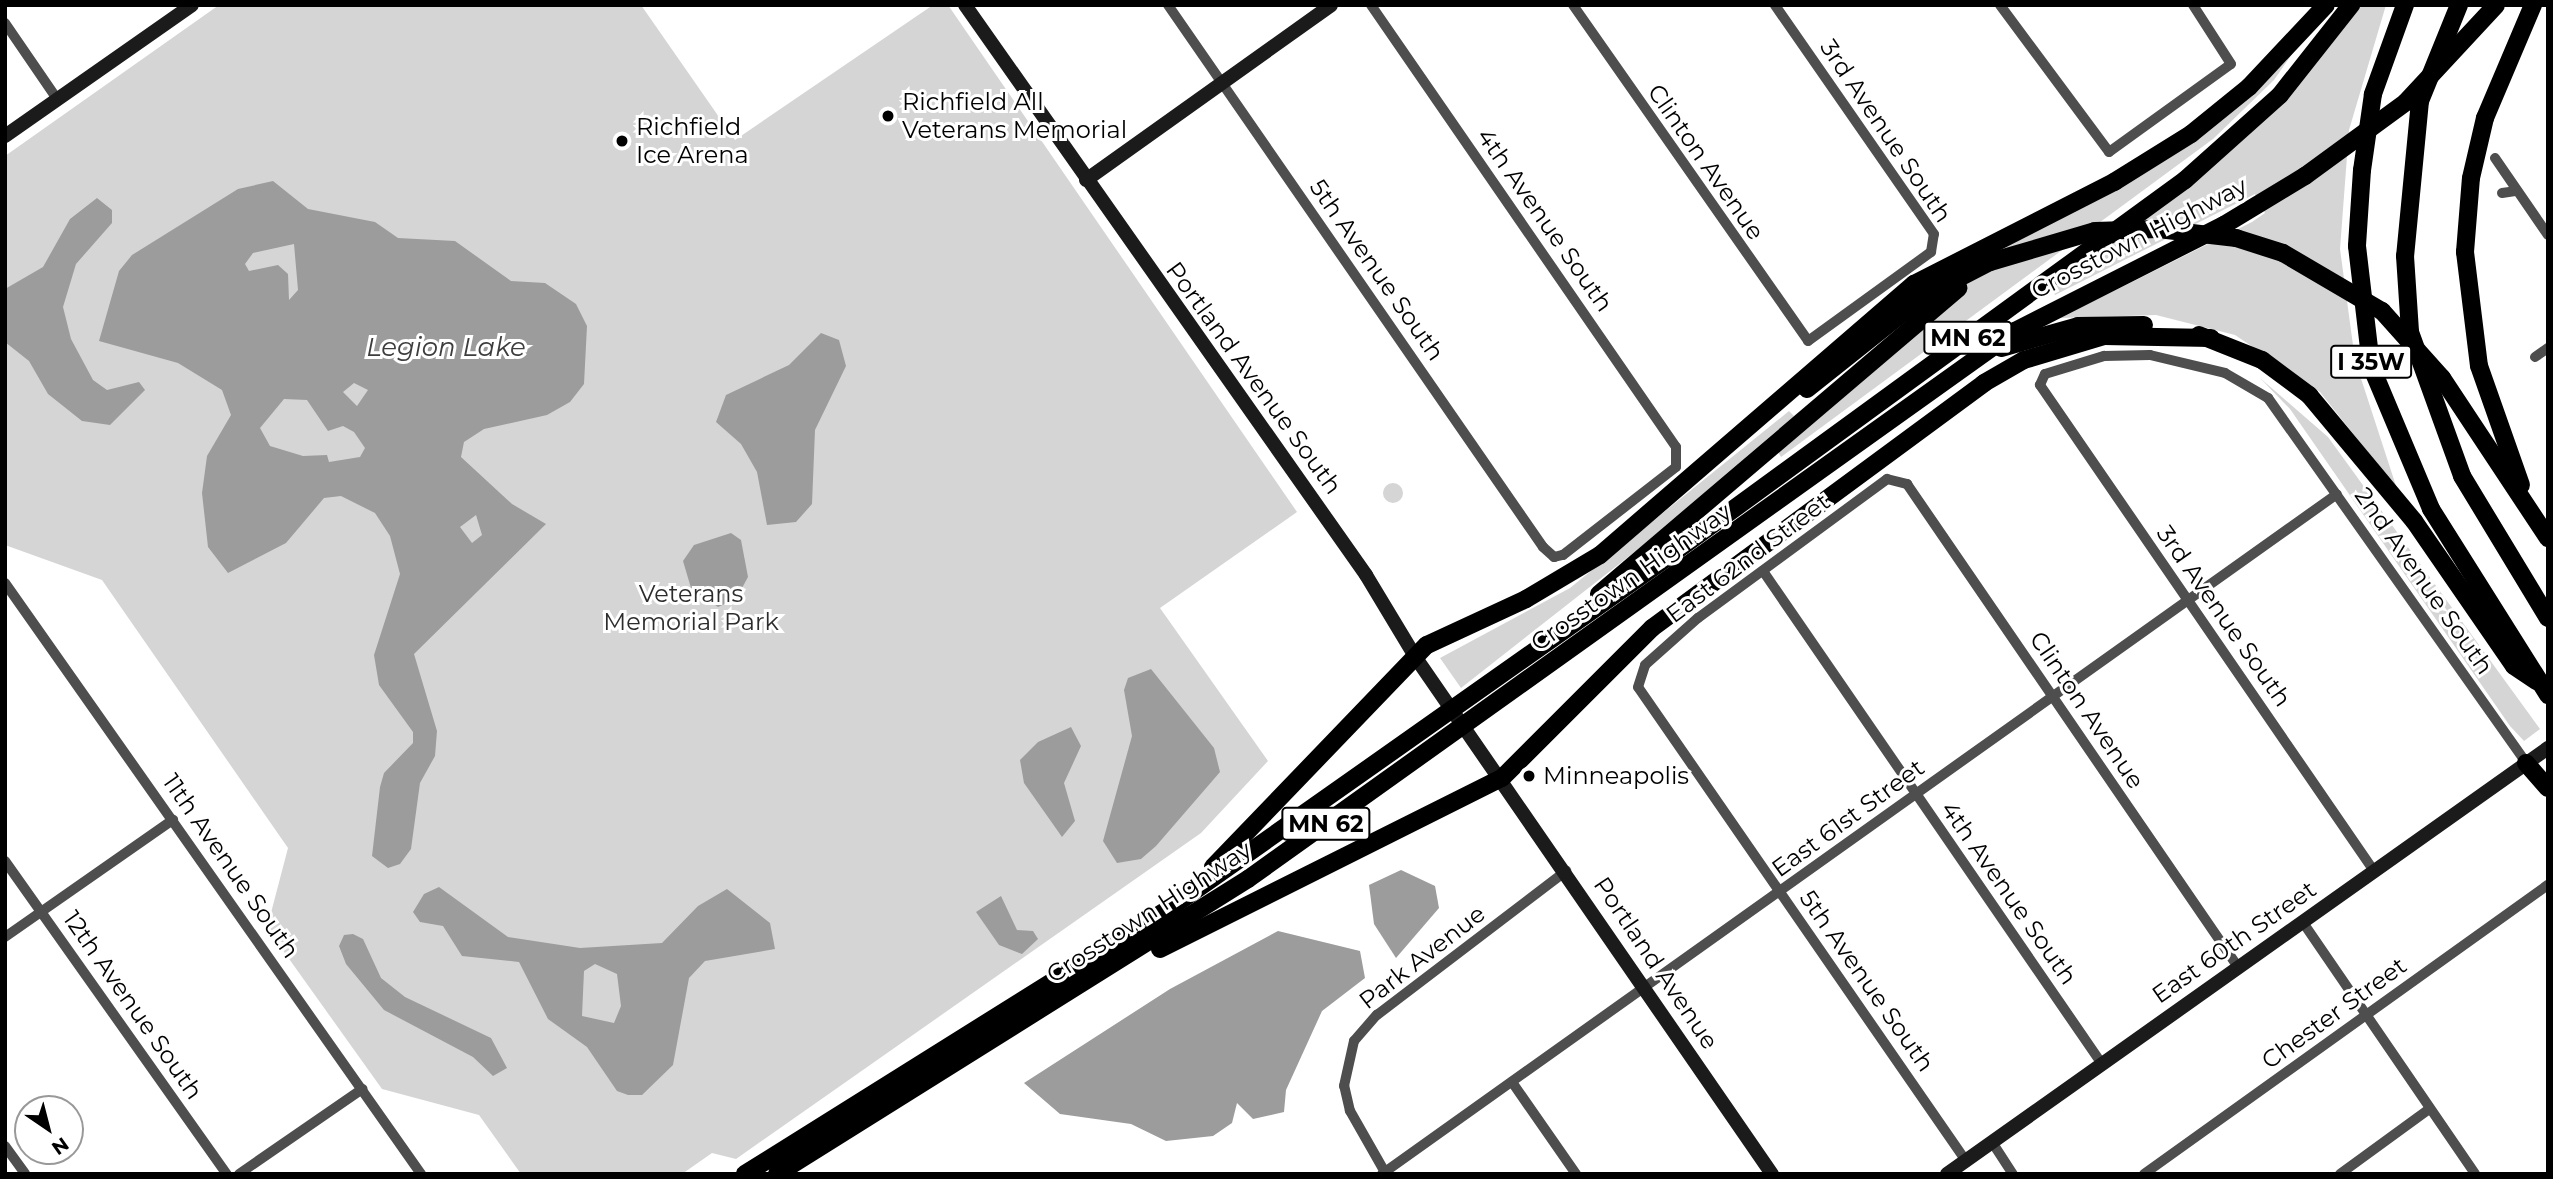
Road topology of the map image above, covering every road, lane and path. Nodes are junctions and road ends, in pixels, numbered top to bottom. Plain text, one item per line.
1 (965, 5) edge
2 (1168, 5) edge
3 (1331, 5) edge
4 (1371, 5) edge
5 (1573, 5) edge
6 (1776, 5) edge
7 (2000, 5) edge
8 (2193, 5) edge
9 (2326, 5) edge
10 (2351, 5) edge
11 (2404, 5) edge
12 (2459, 5) edge
13 (2496, 5) edge
14 (2533, 5) edge
15 (189, 6) edge
16 (5, 23) edge
17 (1222, 83) junction
18 (57, 99) junction
19 (5, 136) edge
20 (2495, 158) dead end
21 (1086, 180) junction
22 (2517, 191) junction
23 (2502, 193) dead end
24 (2548, 235) edge
25 (1935, 247) joint
26 (2013, 256) junction
27 (2210, 338) junction
28 (2548, 348) edge
29 (1988, 353) junction
30 (2535, 357) dead end
31 (2040, 385) joint
32 (1709, 463) junction
33 (1899, 478) joint
34 (2337, 495) junction
35 (2531, 511) junction
36 (2548, 538) edge
37 (1554, 557) joint
38 (1763, 571) junction
39 (5, 583) edge
40 (2186, 601) junction
41 (2548, 618) edge
42 (1554, 635) junction
43 (1416, 658) junction
44 (1638, 687) joint
45 (2544, 689) edge
46 (2052, 697) junction
47 (2548, 748) edge
48 (2526, 763) junction
49 (1502, 779) junction
50 (2548, 788) edge
51 (1916, 795) junction
52 (173, 820) junction
53 (5, 861) edge
54 (1566, 871) junction
55 (2374, 871) junction
56 (2548, 886) edge
57 (1781, 892) junction
58 (1173, 906) junction
59 (41, 912) junction
60 (2302, 922) junction
61 (5, 937) edge
62 (2238, 967) junction
63 (1084, 986) junction
64 (1646, 989) junction
65 (2367, 1016) junction
66 (2102, 1064) junction
67 (1513, 1082) junction
68 (362, 1089) junction
69 (2429, 1109) junction
70 (1992, 1142) junction
71 (5, 1146) edge
72 (1966, 1161) junction
73 (2158, 1164) junction
74 (1385, 1173) edge
75 (25, 1174) edge
76 (227, 1174) edge
77 (239, 1174) edge
78 (421, 1174) edge
79 (745, 1174) edge
80 (777, 1174) edge
81 (1576, 1174) edge
82 (1772, 1174) edge
83 (1947, 1174) edge
84 (2013, 1174) edge
85 (2144, 1174) edge
86 (2165, 1174) edge
87 (2340, 1174) edge
88 (2474, 1174) edge

1 - 21 street, Portland Avenue South
2 - 17 street, 5th Avenue South
3 - 17 street
4 - 37 street, 4th Avenue South
5 - 25 street, Clinton Avenue
6 - 25 street, 3rd Avenue South
7 - 8 street
9 - 32 highway
10 - 42 highway, Crosstown Highway / MN 62
11 - 45 highway, I 35W
12 - 41 highway, I 35W
13 - 29 highway, Crosstown Highway / MN 62
14 - 35 highway
15 - 18 street
16 - 18 street
17 - 21 street
17 - 37 street, 5th Avenue South
18 - 19 street
20 - 22 street
21 - 43 street, Portland Avenue South
22 - 23 street
22 - 24 street
26 - 32 highway
26 - 35 highway
26 - 42 highway
27 - 29 highway
27 - 45 highway
27 - 49 highway
28 - 30 street
29 - 63 highway, Crosstown Highway / MN 62
31 - 34 street, 2nd Avenue South
31 - 40 street, 3rd Avenue South
32 - 43 highway
33 - 38 street, East 62nd Street
33 - 46 street, Clinton Avenue
34 - 40 street, East 61st Street
34 - 48 street, 2nd Avenue South
35 - 36 highway
38 - 44 street, East 62nd Street
38 - 51 street, 4th Avenue South
39 - 52 street, 11th Avenue South
40 - 46 street, East 61st Street
40 - 55 street, 3rd Avenue South
42 - 58 highway, Crosstown Highway / MN 62
43 - 49 street, Portland Avenue South
43 - 58 highway
44 - 57 street, 5th Avenue South
46 - 51 street, East 61st Street
46 - 62 street, Clinton Avenue
47 - 48 street, East 60th Street
48 - 50 highway
48 - 55 street, East 60th Street
49 - 54 street, Portland Avenue
49 - 63 highway
51 - 57 street, East 61st Street
51 - 66 street, 4th Avenue South
52 - 59 street
52 - 68 street, 11th Avenue South
53 - 59 street, 12th Avenue South
54 - 64 street, Portland Avenue
54 - 74 street, Park Avenue
55 - 60 street, East 60th Street
56 - 65 street, Chester Street
57 - 64 street, East 61st Street
57 - 72 street, 5th Avenue South
58 - 79 highway, Crosstown Highway / MN 62
59 - 61 street
59 - 76 street, 12th Avenue South
60 - 62 street, East 60th Street
60 - 65 street
62 - 66 street, East 60th Street
63 - 80 highway, Crosstown Highway / MN 62
64 - 67 street, East 61st Street
64 - 82 street, Portland Avenue
65 - 69 street
65 - 73 street, Chester Street
66 - 70 street, East 60th Street
67 - 74 street, East 61st Street
67 - 81 street
68 - 77 street
68 - 78 street, 11th Avenue South
69 - 87 street
69 - 88 street
70 - 72 street, East 60th Street
70 - 84 street
71 - 75 street
72 - 83 street, East 60th Street
73 - 85 street, Chester Street
73 - 86 street

